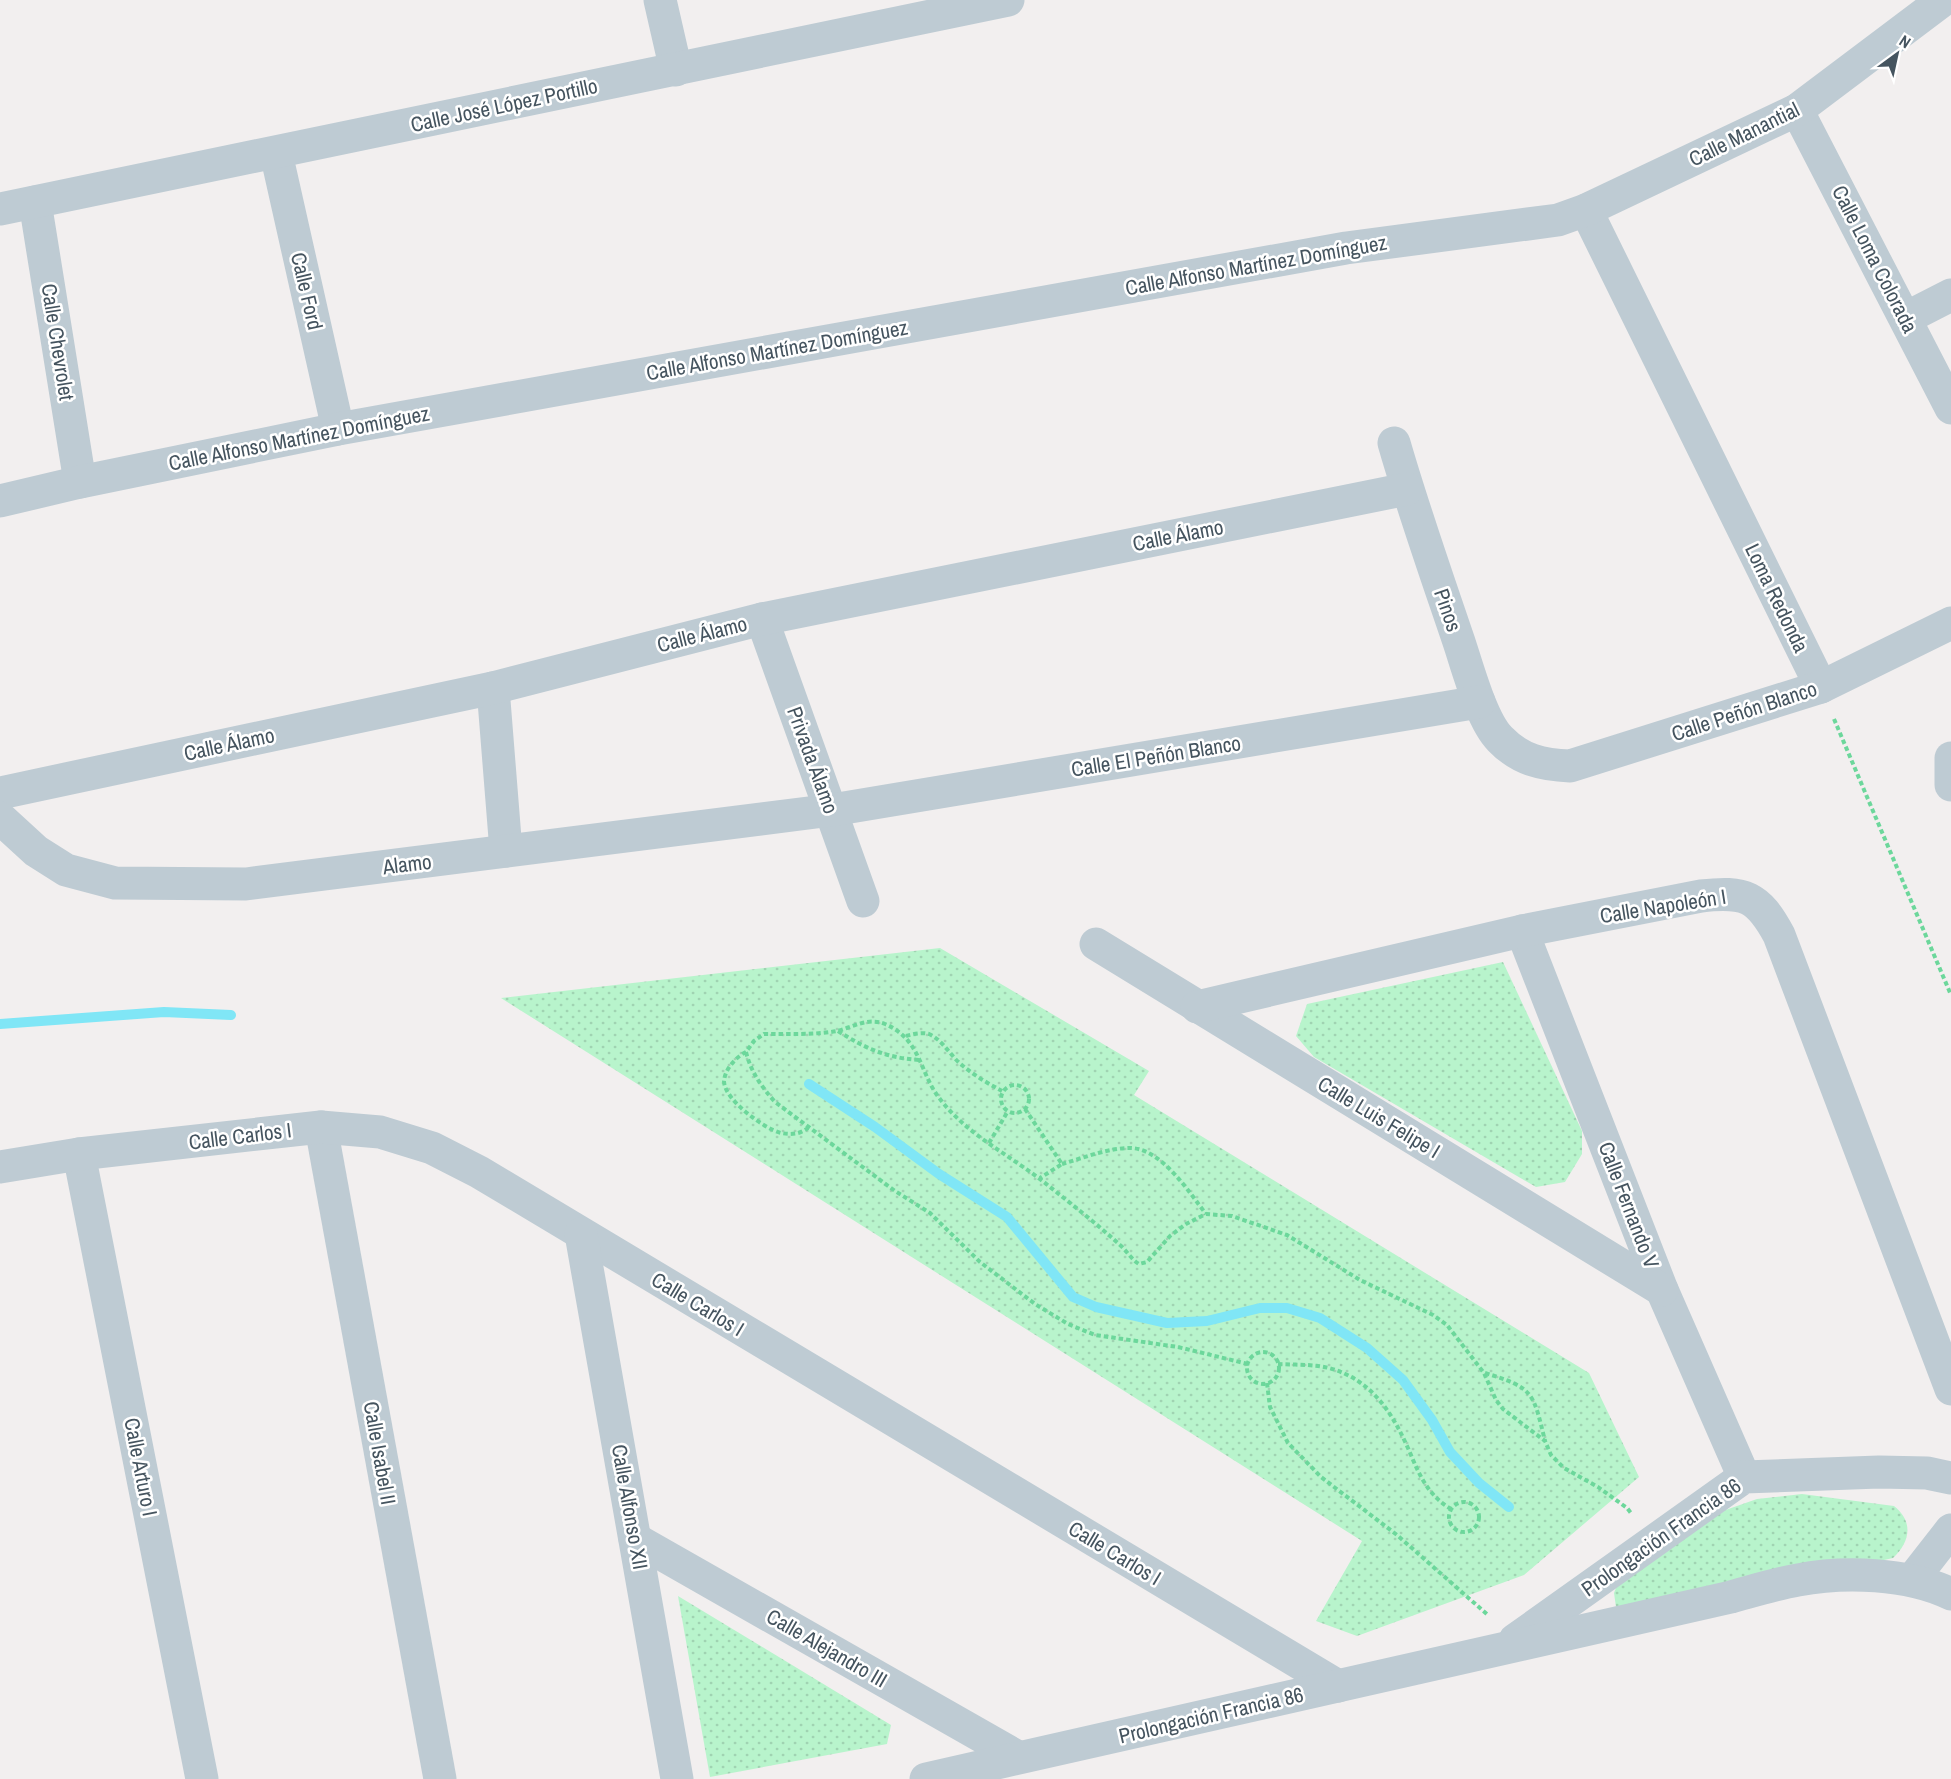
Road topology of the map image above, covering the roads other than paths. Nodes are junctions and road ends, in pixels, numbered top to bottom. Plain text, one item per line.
1 (660, 0) edge
2 (1008, 0) edge
3 (1943, 0) edge
4 (676, 70) junction
5 (1797, 110) junction
6 (276, 153) junction
7 (35, 202) junction
8 (0, 209) edge
9 (1572, 215) junction
10 (1951, 295) edge
11 (1906, 318) junction
12 (1951, 408) edge
13 (338, 429) junction
14 (1394, 443) dead end
15 (80, 482) junction
16 (1407, 489) junction
17 (0, 501) edge
18 (762, 619) junction
19 (1951, 623) edge
20 (1821, 687) junction
21 (493, 688) junction
22 (1479, 702) junction
23 (1951, 758) edge
24 (1528, 759) joint
25 (1951, 785) edge
26 (0, 793) edge
27 (832, 810) junction
28 (0, 818) edge
29 (506, 850) junction
30 (863, 901) dead end
31 (1522, 931) junction
32 (1096, 944) dead end
33 (1197, 1007) junction
34 (321, 1127) junction
35 (79, 1154) junction
36 (0, 1167) edge
37 (581, 1234) junction
38 (1662, 1290) junction
39 (1951, 1389) edge
40 (1744, 1477) junction
41 (1951, 1478) edge
42 (1951, 1530) edge
43 (635, 1539) junction
44 (1912, 1580) junction
45 (1951, 1594) edge
46 (1505, 1645) junction
47 (1338, 1686) junction
48 (1018, 1757) junction
49 (202, 1779) edge
50 (440, 1779) edge
51 (677, 1779) edge
52 (926, 1779) edge

1 - 4 street
2 - 4 street, Calle José López Portillo
3 - 5 street, Calle Manantial
4 - 6 street, Calle José López Portillo
5 - 9 street, Calle Manantial
5 - 11 street, Calle Loma Colorada
6 - 7 street, Calle José López Portillo
6 - 13 street, Calle Ford
7 - 8 street, Calle José López Portillo
7 - 15 street, Calle Chevrolet
9 - 13 street, Calle Alfonso Martínez Domínguez
9 - 20 street, Loma Redonda
10 - 11 street
11 - 12 street, Calle Loma Colorada
13 - 15 street, Calle Alfonso Martínez Domínguez
14 - 16 street, Pinos
15 - 17 street, Calle Alfonso Martínez Domínguez
16 - 18 street, Calle Álamo
16 - 22 street, Pinos
18 - 21 street, Calle Álamo
18 - 27 street, Privada Álamo
19 - 20 street, Calle Peñón Blanco
20 - 24 street, Calle Peñón Blanco
21 - 26 street, Calle Álamo
21 - 29 street
22 - 24 street, Pinos
22 - 27 street, Calle El Peñón Blanco
23 - 25 street
27 - 29 street, Alamo
27 - 30 street, Privada Álamo
28 - 29 street, Alamo
31 - 33 street, Calle Napoleón I
31 - 38 street, Calle Fernando V
31 - 39 street, Calle Napoleón I
32 - 33 street, Calle Luis Felipe I
33 - 38 street, Calle Luis Felipe I
34 - 35 street, Calle Carlos I
34 - 37 street, Calle Carlos I
34 - 50 street, Calle Isabel II
35 - 36 street, Calle Carlos I
35 - 49 street, Calle Arturo I
37 - 43 street, Calle Alfonso XII
37 - 47 street, Calle Carlos I
38 - 40 street, Calle Fernando V
40 - 41 street, Prolongación Francia 86
40 - 46 street, Prolongación Francia 86
42 - 44 street
43 - 48 street, Calle Alejandro III
43 - 51 street, Calle Alfonso XII
44 - 45 street, Prolongación Francia 86
44 - 46 street, Prolongación Francia 86
46 - 47 street, Prolongación Francia 86
47 - 48 street, Prolongación Francia 86
48 - 52 street, Prolongación Francia 86

